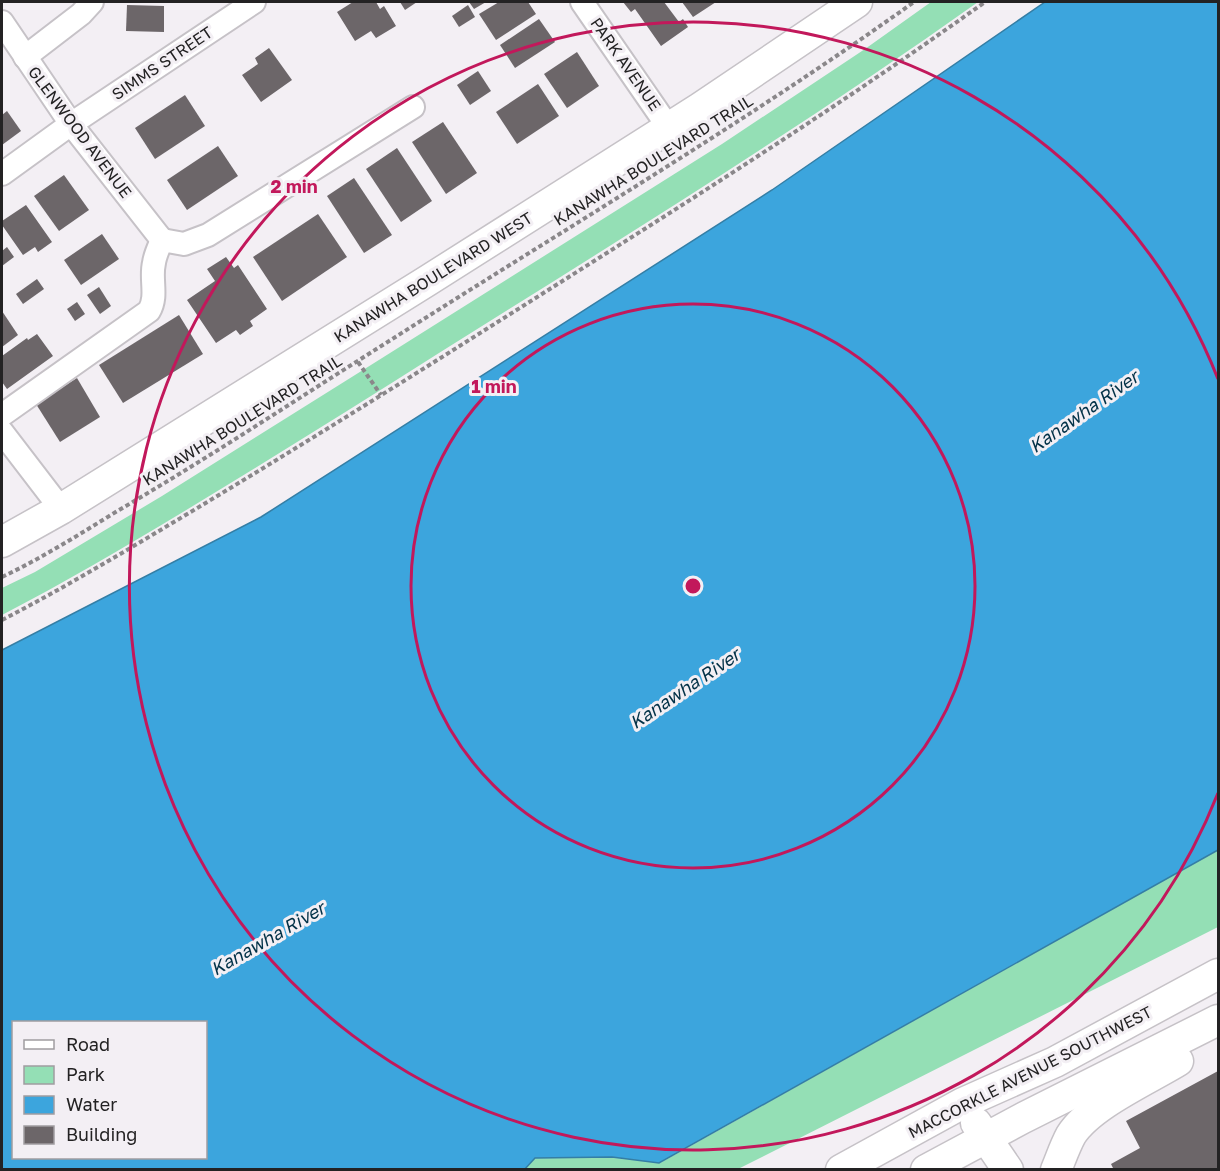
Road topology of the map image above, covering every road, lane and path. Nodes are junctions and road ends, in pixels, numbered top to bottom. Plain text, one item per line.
1 (92, 2) edge
2 (254, 2) edge
3 (582, 2) edge
4 (857, 2) edge
5 (914, 2) edge
6 (985, 2) edge
7 (2, 22) edge
8 (25, 57) junction
9 (413, 107) dead end
10 (71, 124) junction
11 (669, 128) junction
12 (2, 174) edge
13 (162, 240) junction
14 (358, 362) junction
15 (381, 395) junction
16 (2, 415) edge
17 (2, 432) edge
18 (61, 508) junction
19 (2, 542) edge
20 (2, 578) edge
21 (2, 620) edge
22 (1218, 974) edge
23 (1218, 1020) edge
24 (1218, 1038) edge
25 (963, 1103) junction
26 (987, 1138) junction
27 (841, 1170) edge
28 (926, 1170) edge
29 (1008, 1170) edge
30 (1056, 1170) edge

1 - 8 street
2 - 10 street, SIMMS STREET
3 - 11 street, PARK AVENUE
4 - 11 main road, KANAWHA BOULEVARD WEST
5 - 14 path, KANAWHA BOULEVARD TRAIL
6 - 15 path
7 - 8 street, GLENWOOD AVENUE
8 - 10 street, GLENWOOD AVENUE
9 - 13 street
10 - 12 street, SIMMS STREET
10 - 13 street, GLENWOOD AVENUE
11 - 18 main road, KANAWHA BOULEVARD WEST
13 - 16 street
14 - 15 path
14 - 20 path, KANAWHA BOULEVARD TRAIL
15 - 21 path
17 - 18 street
18 - 19 main road, KANAWHA BOULEVARD WEST
22 - 25 main road, MACCORKLE AVENUE SOUTHWEST
23 - 26 main road
24 - 30 main road
25 - 26 main road
25 - 27 main road, MACCORKLE AVENUE SOUTHWEST
26 - 28 main road
26 - 29 main road

